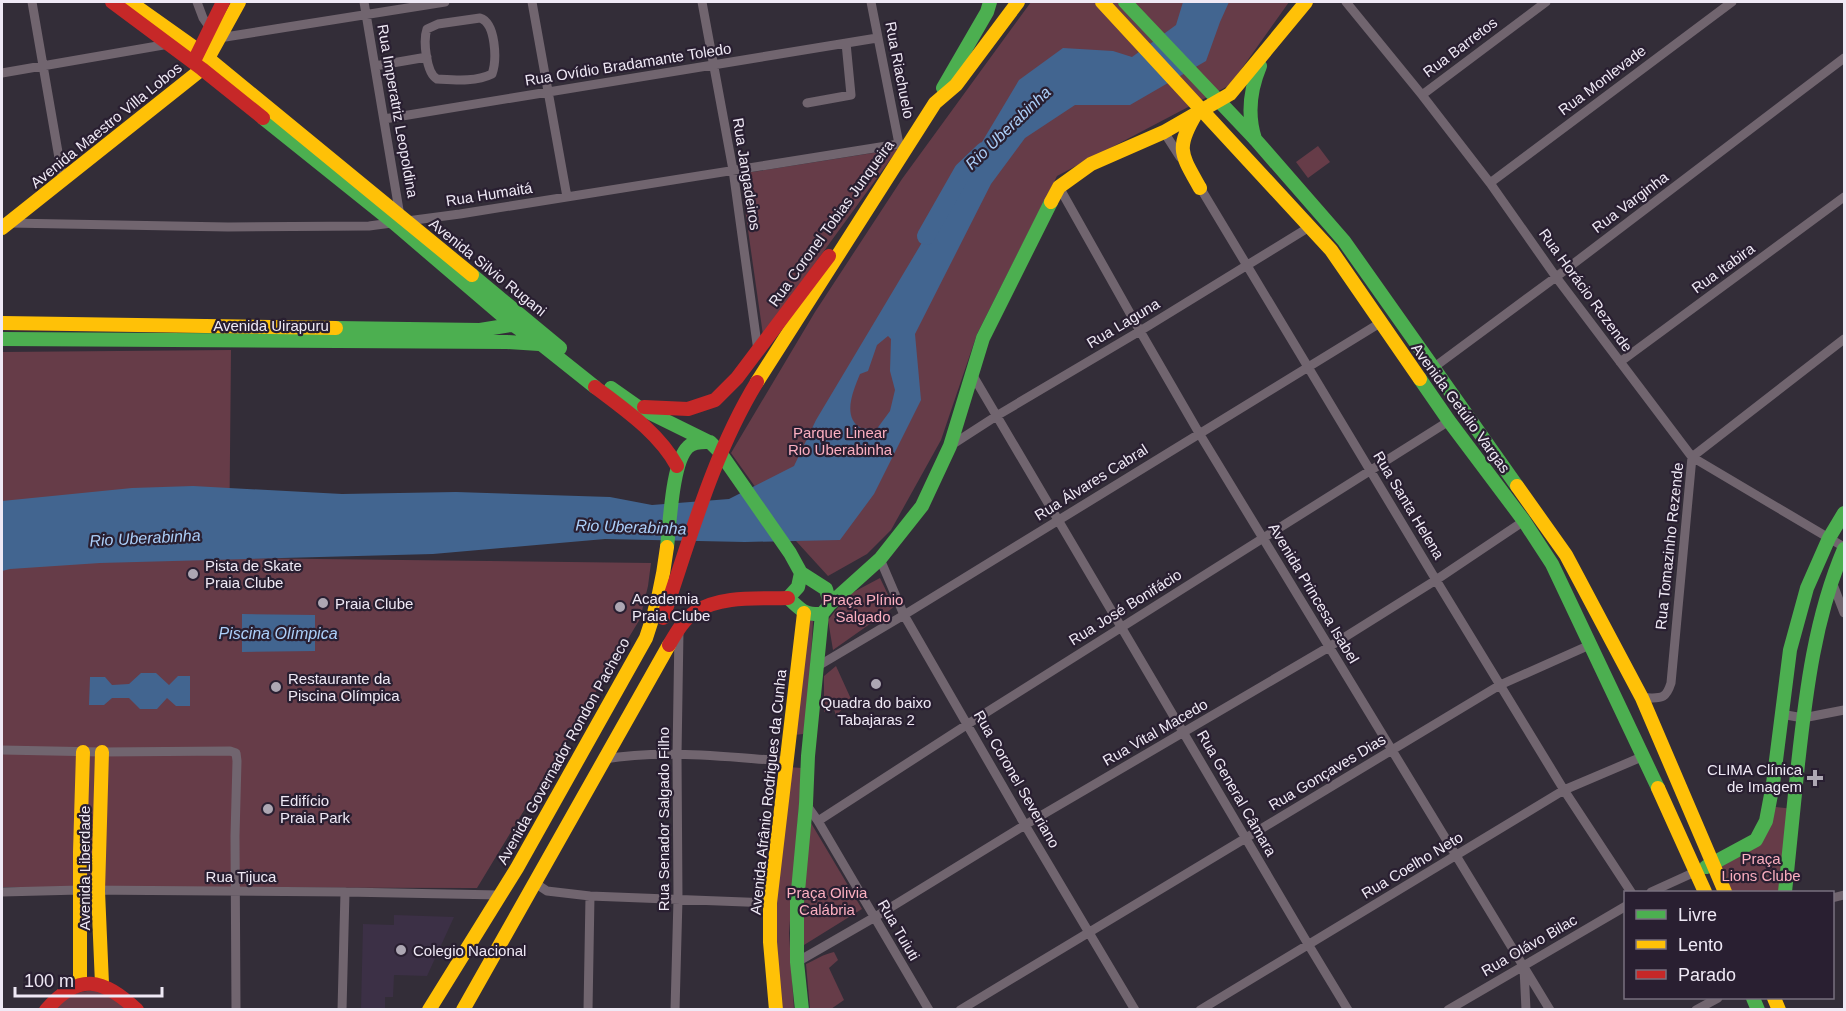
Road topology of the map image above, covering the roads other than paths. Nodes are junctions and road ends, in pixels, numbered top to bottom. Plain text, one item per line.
1 (32, 2) edge
2 (112, 2) edge
3 (130, 2) edge
4 (197, 2) edge
5 (223, 2) edge
6 (239, 2) edge
7 (364, 2) edge
8 (445, 2) edge
9 (532, 2) edge
10 (702, 2) edge
11 (871, 2) edge
12 (990, 2) edge
13 (1018, 2) edge
14 (1102, 2) edge
15 (1125, 2) edge
16 (1306, 2) edge
17 (1346, 2) edge
18 (1546, 2) edge
19 (1732, 2) edge
20 (366, 14) junction
21 (215, 33) junction
22 (877, 38) junction
23 (1274, 40) junction
24 (169, 44) junction
25 (846, 44) junction
26 (427, 57) junction
27 (1845, 58) edge
28 (201, 60) junction
29 (714, 65) junction
30 (43, 66) junction
31 (375, 66) junction
32 (2, 73) edge
33 (548, 92) junction
34 (1422, 94) junction
35 (807, 103) dead end
36 (935, 103) junction
37 (1196, 114) junction
38 (384, 118) junction
39 (1164, 132) junction
40 (1252, 135) junction
41 (903, 145) junction
42 (733, 170) junction
43 (63, 181) junction
44 (1490, 183) junction
45 (881, 187) junction
46 (1059, 187) junction
47 (1200, 188) junction
48 (567, 197) junction
49 (1845, 197) edge
50 (400, 220) junction
51 (5, 225) edge
52 (1311, 226) junction
53 (1344, 241) junction
54 (1331, 250) junction
55 (1246, 266) junction
56 (1556, 277) junction
57 (2, 323) edge
58 (1380, 323) junction
59 (512, 324) junction
60 (534, 325) junction
61 (1140, 331) junction
62 (233, 334) junction
63 (2, 339) edge
64 (1845, 339) edge
65 (541, 344) junction
66 (758, 351) junction
67 (1620, 362) junction
68 (1308, 368) junction
69 (1433, 368) junction
70 (972, 375) junction
71 (638, 406) junction
72 (998, 415) junction
73 (1449, 422) junction
74 (1199, 433) junction
75 (710, 442) junction
76 (950, 446) junction
77 (1692, 457) junction
78 (677, 466) junction
79 (1371, 471) junction
80 (1511, 477) junction
81 (1498, 488) junction
82 (1845, 513) edge
83 (1057, 520) junction
84 (1524, 521) junction
85 (1264, 538) junction
86 (1830, 538) junction
87 (1845, 548) edge
88 (1566, 555) junction
89 (880, 559) junction
90 (1552, 564) junction
91 (801, 573) junction
92 (1436, 580) junction
93 (1837, 586) edge
94 (788, 598) junction
95 (826, 609) junction
96 (804, 613) junction
97 (1845, 613) edge
98 (904, 615) junction
99 (1121, 627) junction
100 (679, 628) junction
101 (1592, 645) junction
102 (1329, 647) junction
103 (818, 666) junction
104 (627, 672) junction
105 (1500, 685) junction
106 (1642, 698) junction
107 (1845, 710) edge
108 (1781, 714) junction
109 (1803, 718) junction
110 (968, 724) junction
111 (1184, 733) junction
112 (2, 750) edge
113 (1392, 751) junction
114 (83, 752) junction
115 (102, 752) junction
116 (677, 755) junction
117 (1644, 756) junction
118 (786, 757) junction
119 (604, 759) junction
120 (808, 760) junction
121 (1564, 790) junction
122 (806, 804) junction
123 (818, 821) junction
124 (1025, 825) junction
125 (1246, 838) junction
126 (1456, 856) junction
127 (1712, 865) junction
128 (1695, 872) junction
129 (535, 883) junction
130 (80, 890) junction
131 (98, 891) junction
132 (235, 891) junction
133 (1630, 891) edge
134 (1653, 891) edge
135 (1704, 891) edge
136 (1725, 891) edge
137 (1785, 891) edge
138 (2, 892) edge
139 (345, 892) junction
140 (500, 895) junction
141 (590, 896) junction
142 (678, 899) junction
143 (770, 903) junction
144 (1624, 907) edge
145 (875, 917) junction
146 (1089, 931) junction
147 (1308, 944) junction
148 (797, 963) junction
149 (1524, 966) junction
150 (80, 982) junction
151 (102, 984) junction
152 (1717, 999) edge
153 (1699, 1009) edge
154 (46, 1010) edge
155 (137, 1010) edge
156 (236, 1010) edge
157 (342, 1010) edge
158 (429, 1010) edge
159 (463, 1010) edge
160 (588, 1010) edge
161 (675, 1010) edge
162 (776, 1010) edge
163 (802, 1010) edge
164 (928, 1010) edge
165 (960, 1010) edge
166 (1135, 1010) edge
167 (1200, 1010) edge
168 (1348, 1010) edge
169 (1448, 1010) edge
170 (1526, 1010) edge
171 (1550, 1010) edge

1 - 30 street
2 - 24 main road, Avenida Silvio Rugani
3 - 28 main road, Avenida Silvio Rugani
4 - 21 street
5 - 21 main road
6 - 21 main road
7 - 20 street, Rua Imperatriz Leopoldina
8 - 20 street
9 - 33 street
10 - 29 street, Rua Jangadeiros
11 - 22 street, Rua Riachuelo
12 - 36 main road
13 - 36 main road, Rua Coronel Tobias Junqueira
14 - 52 main road, Avenida Getúlio Vargas
15 - 40 main road, Avenida Getúlio Vargas
16 - 23 main road
17 - 34 street, Rua Horácio Rezende
18 - 34 street, Rua Barretos
19 - 44 street, Rua Monlevade
20 - 21 street
20 - 31 street, Rua Imperatriz Leopoldina
21 - 28 main road
22 - 25 street, Rua Ovídio Bradamante Toledo
22 - 41 street, Rua Riachuelo
23 - 37 main road
23 - 40 main road
24 - 28 main road, Avenida Silvio Rugani
24 - 30 street
25 - 29 street, Rua Ovídio Bradamante Toledo
25 - 35 street
26 - 26 street
26 - 31 street
27 - 56 street, Rua Varginha
28 - 43 main road, Avenida Maestro Villa Lobos
28 - 50 main road, Avenida Silvio Rugani
29 - 33 street, Rua Ovídio Bradamante Toledo
29 - 42 street, Rua Jangadeiros
30 - 32 street
30 - 43 street
31 - 38 street, Rua Imperatriz Leopoldina
33 - 38 street, Rua Ovídio Bradamante Toledo
33 - 48 street
34 - 44 street, Rua Horácio Rezende
36 - 41 main road, Rua Coronel Tobias Junqueira
37 - 39 main road
37 - 47 main road
38 - 50 street, Rua Imperatriz Leopoldina
39 - 46 main road
39 - 47 street, Rua Santa Helena
40 - 53 main road, Avenida Getúlio Vargas
41 - 42 street, Rua Humaitá
41 - 45 main road, Rua Coronel Tobias Junqueira
42 - 48 street, Rua Humaitá
42 - 66 street, Rua Jangadeiros
43 - 51 main road, Avenida Maestro Villa Lobos
44 - 56 street, Rua Horácio Rezende
45 - 66 main road, Rua Coronel Tobias Junqueira
45 - 104 main road
46 - 61 street, Avenida Princesa Isabel
46 - 70 main road
47 - 55 street, Rua Santa Helena
48 - 50 street, Rua Humaitá
49 - 67 street, Rua Itabira
50 - 51 street, Rua Humaitá
50 - 59 main road, Avenida Silvio Rugani
50 - 60 main road, Avenida Silvio Rugani
52 - 54 main road, Avenida Getúlio Vargas
52 - 55 street, Rua Laguna
53 - 54 main road
53 - 69 main road, Avenida Getúlio Vargas
54 - 58 main road, Avenida Getúlio Vargas
55 - 61 street, Rua Laguna
55 - 68 street, Rua Santa Helena
56 - 67 street, Rua Horácio Rezende
56 - 69 street, Rua Varginha
57 - 62 main road, Avenida Uirapuru
58 - 68 street, Rua Álvares Cabral
58 - 73 main road, Avenida Getúlio Vargas
59 - 60 main road, Avenida Uirapuru
59 - 62 main road, Avenida Uirapuru
59 - 65 main road, Avenida Silvio Rugani
60 - 71 main road, Avenida Silvio Rugani
61 - 72 street, Rua Laguna
61 - 74 street, Avenida Princesa Isabel
62 - 63 main road, Avenida Uirapuru
62 - 65 main road, Avenida Uirapuru
64 - 77 street, Rua Tomazinho Rezende
65 - 78 main road, Avenida Silvio Rugani
66 - 71 main road, Rua Coronel Tobias Junqueira
67 - 77 street, Rua Horácio Rezende
68 - 74 street, Rua Álvares Cabral
68 - 79 street, Rua Santa Helena
69 - 80 main road, Avenida Getúlio Vargas
70 - 72 street, Rua General Câmara
70 - 76 main road
71 - 75 main road, Avenida Silvio Rugani
72 - 76 street, Rua Laguna
72 - 83 street, Rua General Câmara
73 - 79 street, Rua José Bonifácio
73 - 81 main road, Avenida Getúlio Vargas
74 - 83 street, Rua Álvares Cabral
74 - 85 street, Avenida Princesa Isabel
75 - 78 main road
75 - 91 main road, Avenida Silvio Rugani
76 - 89 main road
77 - 86 street, Rua Horácio Rezende
77 - 106 street, Rua Tomazinho Rezende
78 - 104 main road, Avenida Governador Rondon Pacheco
79 - 85 street, Rua José Bonifácio
79 - 92 street, Rua Santa Helena
80 - 81 main road
80 - 88 main road, Avenida Getúlio Vargas
81 - 84 main road, Avenida Getúlio Vargas
82 - 86 main road
83 - 98 street, Rua Álvares Cabral
83 - 99 street, Rua General Câmara
84 - 90 main road, Avenida Getúlio Vargas
84 - 92 street, Rua Vital Macedo
85 - 99 street, Rua José Bonifácio
85 - 102 street, Avenida Princesa Isabel
86 - 87 street, Rua Horácio Rezende
86 - 108 main road
87 - 93 main road
88 - 90 main road
88 - 106 main road, Avenida Getúlio Vargas
89 - 95 main road
89 - 98 street, Rua Coronel Severiano
90 - 101 main road, Avenida Getúlio Vargas
91 - 94 main road
91 - 95 main road
92 - 102 street, Rua Vital Macedo
92 - 105 street, Rua Santa Helena
93 - 97 street
93 - 109 main road
94 - 96 main road
94 - 100 main road
95 - 96 main road
95 - 103 main road
96 - 118 main road, Avenida Afrânio Rodrigues da Cunha
98 - 103 street, Rua Álvares Cabral
98 - 110 street, Rua Coronel Severiano
99 - 110 street, Rua José Bonifácio
99 - 111 street, Rua General Câmara
100 - 116 street, Rua Senador Salgado Filho
100 - 119 main road
101 - 105 street, Rua Gonçaves Dias
101 - 117 main road, Avenida Getúlio Vargas
102 - 111 street, Rua Vital Macedo
102 - 113 street, Avenida Princesa Isabel
103 - 120 main road
104 - 140 main road, Avenida Governador Rondon Pacheco
105 - 113 street, Rua Gonçaves Dias
105 - 121 street, Rua Santa Helena
106 - 127 main road, Avenida Getúlio Vargas
107 - 109 street
108 - 109 street
108 - 127 main road
109 - 137 main road
110 - 123 street, Rua José Bonifácio
110 - 124 street, Rua Coronel Severiano
111 - 124 street, Rua Vital Macedo
111 - 125 street, Rua General Câmara
112 - 114 street
113 - 125 street, Rua Gonçaves Dias
113 - 126 street, Avenida Princesa Isabel
114 - 115 street
114 - 130 main road, Avenida Liberdade
115 - 131 main road, Avenida Liberdade
115 - 132 street
116 - 118 street
116 - 119 street
116 - 142 street, Rua Senador Salgado Filho
117 - 121 street, Rua Coelho Neto
117 - 128 main road, Avenida Getúlio Vargas
118 - 120 main road
118 - 143 main road, Avenida Afrânio Rodrigues da Cunha
119 - 129 main road
120 - 122 main road
121 - 126 street, Rua Coelho Neto
121 - 133 street, Rua Santa Helena
122 - 123 street, Rua Tuiuti
122 - 148 main road
123 - 145 street, Rua Tuiuti
124 - 145 street, Rua Vital Macedo
124 - 146 street, Rua Coronel Severiano
125 - 146 street, Rua Gonçaves Dias
125 - 147 street, Rua General Câmara
126 - 147 street, Rua Coelho Neto
126 - 149 street, Avenida Princesa Isabel
127 - 128 main road
127 - 136 main road, Avenida Getúlio Vargas
128 - 134 street
128 - 135 main road, Avenida Getúlio Vargas
129 - 141 street
129 - 159 main road
130 - 131 street, Rua Tijuca
130 - 138 street, Rua Tijuca
130 - 150 main road, Avenida Liberdade
131 - 132 street, Rua Tijuca
131 - 151 main road, Avenida Liberdade
132 - 139 street, Rua Tijuca
132 - 156 street
139 - 140 street, Rua Tijuca
139 - 157 street
140 - 158 main road, Avenida Governador Rondon Pacheco
141 - 142 street
141 - 160 street
142 - 143 street
142 - 161 street, Rua Senador Salgado Filho
143 - 162 main road, Avenida Afrânio Rodrigues da Cunha
144 - 149 street, Rua Olávo Bilac
145 - 148 street, Rua Vital Macedo
145 - 164 street, Rua Tuiuti
146 - 165 street, Rua Gonçaves Dias
146 - 166 street, Rua Coronel Severiano
147 - 167 street, Rua Coelho Neto
147 - 168 street, Rua General Câmara
148 - 163 main road
149 - 169 street, Rua Olávo Bilac
149 - 170 street
149 - 171 street, Avenida Princesa Isabel
150 - 151 main road
150 - 154 main road
151 - 155 main road
152 - 153 street

